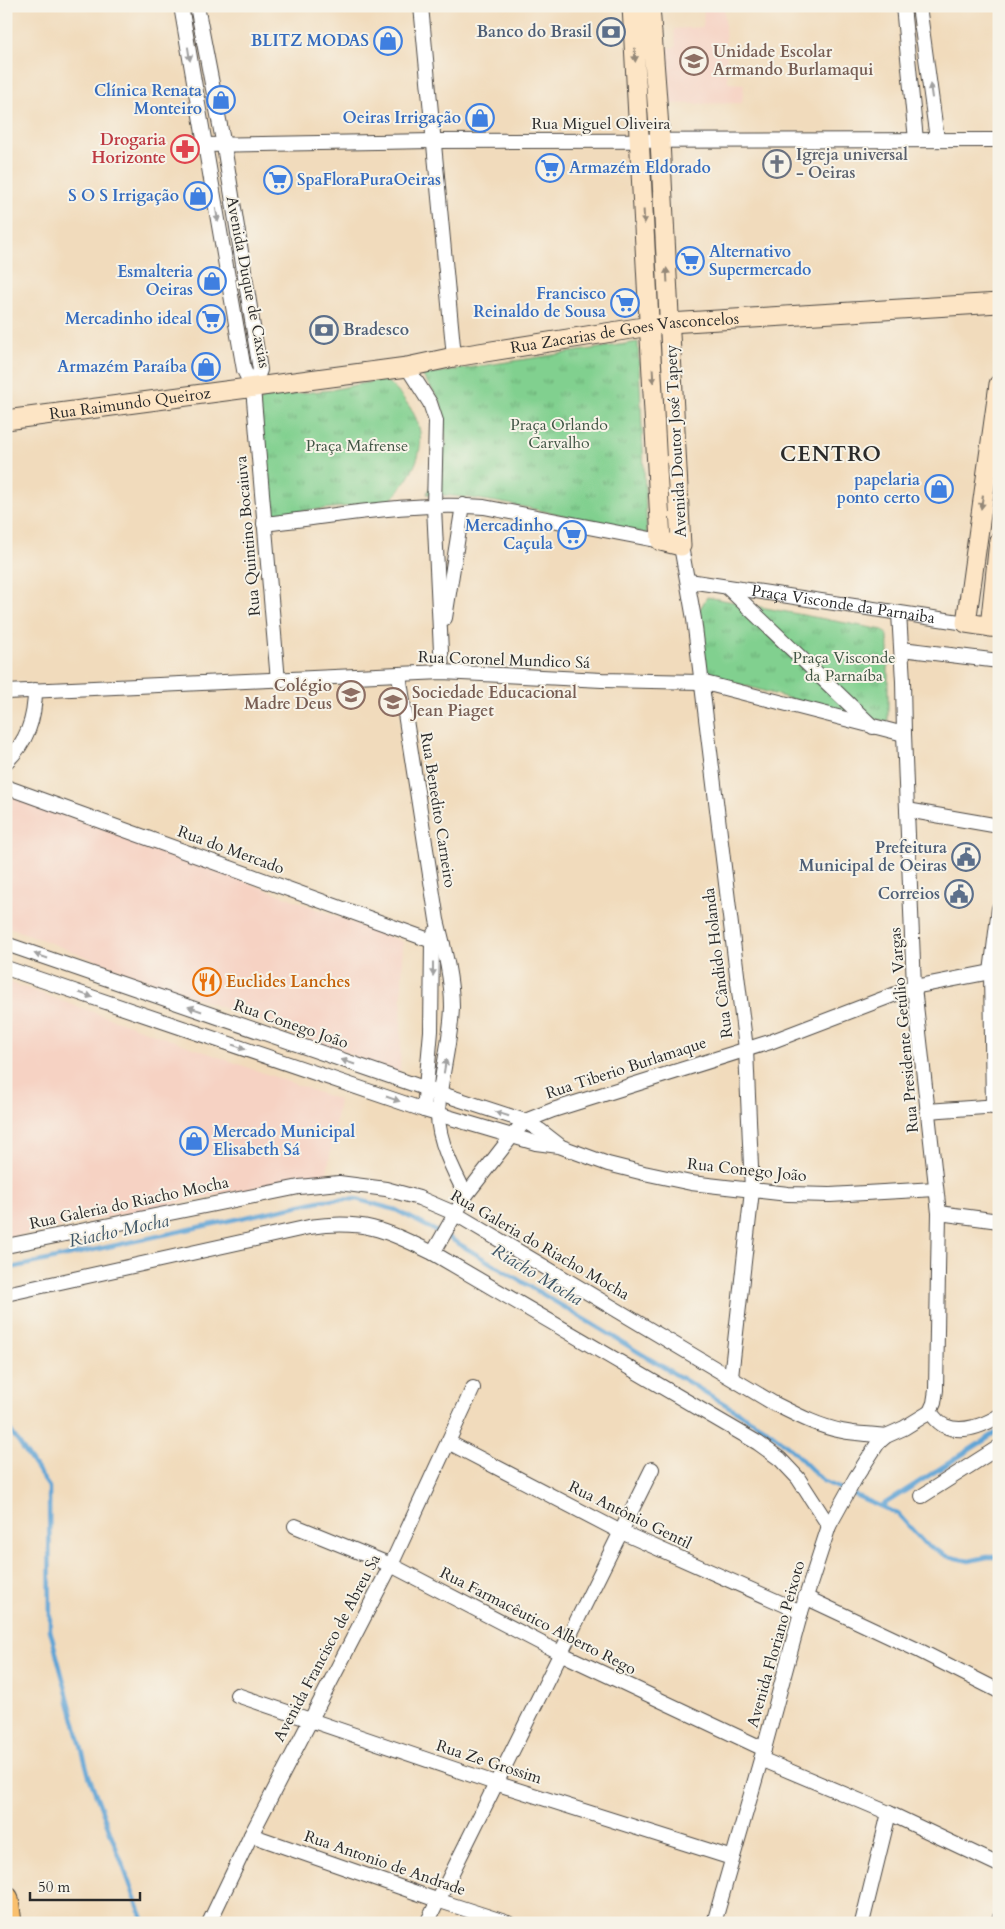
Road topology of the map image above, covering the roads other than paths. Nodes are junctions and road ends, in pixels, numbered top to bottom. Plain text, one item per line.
1 (181, 6) edge
2 (198, 6) edge
3 (422, 6) edge
4 (632, 6) edge
5 (650, 6) edge
6 (903, 6) edge
7 (920, 6) edge
8 (937, 139) junction
9 (916, 140) junction
10 (999, 140) edge
11 (433, 141) junction
12 (660, 141) junction
13 (639, 142) junction
14 (204, 145) junction
15 (224, 146) junction
16 (999, 303) edge
17 (669, 323) junction
18 (650, 327) junction
19 (454, 357) junction
20 (407, 366) junction
21 (999, 384) edge
22 (253, 388) junction
23 (997, 414) edge
24 (6, 420) edge
25 (463, 505) junction
26 (434, 507) junction
27 (264, 524) junction
28 (661, 541) junction
29 (999, 541) edge
30 (681, 546) junction
31 (688, 582) junction
32 (727, 587) junction
33 (899, 613) junction
34 (966, 624) junction
35 (994, 627) edge
36 (440, 646) junction
37 (902, 649) junction
38 (999, 661) edge
39 (442, 672) junction
40 (399, 675) junction
41 (278, 681) junction
42 (701, 682) junction
43 (35, 690) junction
44 (6, 692) edge
45 (873, 727) junction
46 (904, 734) junction
47 (6, 762) edge
48 (6, 787) edge
49 (907, 810) junction
50 (999, 826) edge
51 (999, 908) edge
52 (438, 943) junction
53 (6, 944) edge
54 (6, 968) edge
55 (991, 972) junction
56 (914, 987) junction
57 (164, 999) junction
58 (158, 1019) junction
59 (746, 1048) junction
60 (427, 1089) junction
61 (440, 1094) junction
62 (996, 1107) edge
63 (424, 1110) junction
64 (927, 1111) junction
65 (438, 1114) junction
66 (525, 1121) junction
67 (512, 1136) junction
68 (559, 1146) junction
69 (936, 1189) junction
70 (752, 1191) junction
71 (466, 1195) junction
72 (939, 1213) junction
73 (453, 1215) junction
74 (999, 1221) edge
75 (6, 1246) edge
76 (435, 1250) junction
77 (6, 1294) edge
78 (731, 1377) junction
79 (473, 1388) dead end
80 (930, 1412) junction
81 (999, 1416) edge
82 (886, 1436) junction
83 (448, 1442) junction
84 (999, 1447) edge
85 (652, 1469) dead end
86 (922, 1496) dead end
87 (295, 1526) dead end
88 (829, 1526) junction
89 (620, 1530) junction
90 (391, 1565) junction
91 (805, 1597) junction
92 (800, 1612) junction
93 (560, 1653) junction
94 (999, 1691) edge
95 (237, 1695) dead end
96 (309, 1721) junction
97 (763, 1754) junction
98 (495, 1783) junction
99 (889, 1813) junction
100 (251, 1835) junction
101 (732, 1858) junction
102 (999, 1865) edge
103 (6, 1899) edge
104 (437, 1900) junction
105 (209, 1922) edge
106 (9, 1923) edge
107 (427, 1923) edge
108 (508, 1923) edge
109 (714, 1923) edge
110 (862, 1923) edge

1 -> 14 street, Avenida Duque de Caxias
2 - 15 street, Avenida Duque de Caxias
3 - 11 street
4 -> 13 street, Avenida Doutor José Tapety
5 - 12 street, Avenida Doutor José Tapety
6 - 9 street
8 -> 7 street
8 - 9 street, Rua Miguel Oliveira
8 - 10 street, Rua Miguel Oliveira
9 - 12 street, Rua Miguel Oliveira
11 - 13 street, Rua Miguel Oliveira
11 - 15 street, Rua Miguel Oliveira
11 - 19 street
12 - 13 street, Rua Miguel Oliveira
17 -> 12 street, Avenida Doutor José Tapety
13 -> 18 street, Avenida Doutor José Tapety
14 - 15 street, Rua Miguel Oliveira
14 -> 22 street, Avenida Duque de Caxias
15 - 22 street, Avenida Duque de Caxias
16 - 17 street, Rua Zacarias de Goes Vasconcelos
17 - 18 street, Rua Zacarias de Goes Vasconcelos
17 - 30 street, Avenida Doutor José Tapety
18 - 19 street, Rua Zacarias de Goes Vasconcelos
18 -> 28 street, Avenida Doutor José Tapety
19 - 20 street, Rua Zacarias de Goes Vasconcelos
20 - 22 street, Rua Zacarias de Goes Vasconcelos
20 - 26 street
21 - 23 street
22 - 24 street, Rua Raimundo Queiroz
22 - 27 street, Rua Quintino Bocaiuva
23 -> 34 street
25 - 26 street
25 - 28 street
25 - 36 street
26 - 27 street
26 - 36 street
27 - 41 street, Rua Quintino Bocaiuva
28 - 30 street
29 - 35 street
30 - 31 street, Rua Cândido Holanda
31 - 32 street, Praça Visconde da Parnaiba
31 - 42 street, Rua Cândido Holanda
32 - 33 street, Praça Visconde da Parnaiba
32 - 45 street
33 - 34 street, Praça Visconde da Parnaiba
33 - 37 street, Rua Presidente Getúlio Vargas
34 - 35 street, Praça Visconde da Parnaiba
36 - 39 street
37 - 38 street, Praça Visconde da Parnaiba
37 - 46 street, Rua Presidente Getúlio Vargas
39 - 40 street, Rua Coronel Mundico Sá
39 - 42 street, Rua Coronel Mundico Sá
40 - 41 street, Rua Coronel Mundico Sá
40 - 52 street, Rua Benedito Carneiro
41 - 43 street, Rua Coronel Mundico Sá
42 - 45 street, Rua Coronel Mundico Sá
42 - 59 street, Rua Cândido Holanda
43 - 44 street, Rua Coronel Mundico Sá
43 - 47 street
45 - 46 street, Rua Coronel Mundico Sá
46 - 49 street, Rua Presidente Getúlio Vargas
48 - 52 street, Rua do Mercado
49 - 50 street
49 - 56 street, Rua Presidente Getúlio Vargas
51 - 55 street
52 -> 60 street, Rua Benedito Carneiro
61 -> 52 street, Rua Benedito Carneiro
57 -> 53 street, Rua Conego João
54 -> 58 street, Rua Conego João
55 - 56 street, Rua Tiberio Burlamaque
55 - 62 street
56 - 59 street, Rua Tiberio Burlamaque
56 - 64 street, Rua Presidente Getúlio Vargas
57 - 58 street
60 -> 57 street, Rua Conego João
58 -> 63 street, Rua Conego João
59 - 66 street, Rua Tiberio Burlamaque
59 - 70 street, Rua Cândido Holanda
60 - 61 street, Rua Conego João
60 - 63 street, Rua Benedito Carneiro
61 - 65 street, Rua Benedito Carneiro
66 -> 61 street, Rua Conego João
62 - 64 street
63 - 65 street, Rua Conego João
64 - 69 street, Rua Presidente Getúlio Vargas
65 - 67 street, Rua Conego João
65 - 71 street, Rua Benedito Carneiro
66 - 67 street, Rua Tiberio Burlamaque
66 - 68 street, Rua Conego João
67 - 68 street, Rua Conego João
67 - 71 street, Rua Tiberio Burlamaque
68 - 70 street, Rua Conego João
69 - 70 street, Rua Conego João
69 - 72 street, Rua Presidente Getúlio Vargas
70 - 78 street, Rua Cândido Holanda
71 - 73 street, Rua Tiberio Burlamaque
72 - 74 street
72 - 80 street, Rua Presidente Getúlio Vargas
73 - 75 street, Rua Galeria do Riacho Mocha
73 - 76 street, Rua Tiberio Burlamaque
73 - 78 street, Rua Galeria do Riacho Mocha
76 - 77 street
76 - 88 street
78 - 82 street, Rua Galeria do Riacho Mocha
79 - 83 street, Avenida Francisco de Abreu Sa
80 - 81 street
80 - 82 street, Avenida Floriano Peixoto
82 - 88 street, Avenida Floriano Peixoto
83 - 89 street, Rua Antônio Gentil
83 - 90 street, Avenida Francisco de Abreu Sa
84 - 86 street
85 - 89 street
87 - 90 street, Rua Farmacêutico Alberto Rego
88 - 91 street, Avenida Floriano Peixoto
89 - 92 street, Rua Antônio Gentil
89 - 93 street
90 - 93 street, Rua Farmacêutico Alberto Rego
90 - 96 street, Avenida Francisco de Abreu Sa
91 - 92 street, Avenida Floriano Peixoto
91 - 94 street
92 - 97 street, Avenida Floriano Peixoto
93 - 97 street, Rua Farmacêutico Alberto Rego
93 - 98 street
95 - 96 street, Rua Ze Grossim
96 - 98 street, Rua Ze Grossim
96 - 100 street, Avenida Francisco de Abreu Sa
97 - 99 street, Rua Farmacêutico Alberto Rego
97 - 101 street, Avenida Floriano Peixoto
98 - 101 street, Rua Ze Grossim
98 - 104 street
99 - 102 street, Rua Farmacêutico Alberto Rego
99 - 110 street
100 - 104 street, Rua Antonio de Andrade
100 - 105 street, Avenida Francisco de Abreu Sa
101 - 109 street, Avenida Floriano Peixoto
103 - 106 highway
104 - 107 street
104 - 108 street, Rua Antonio de Andrade

